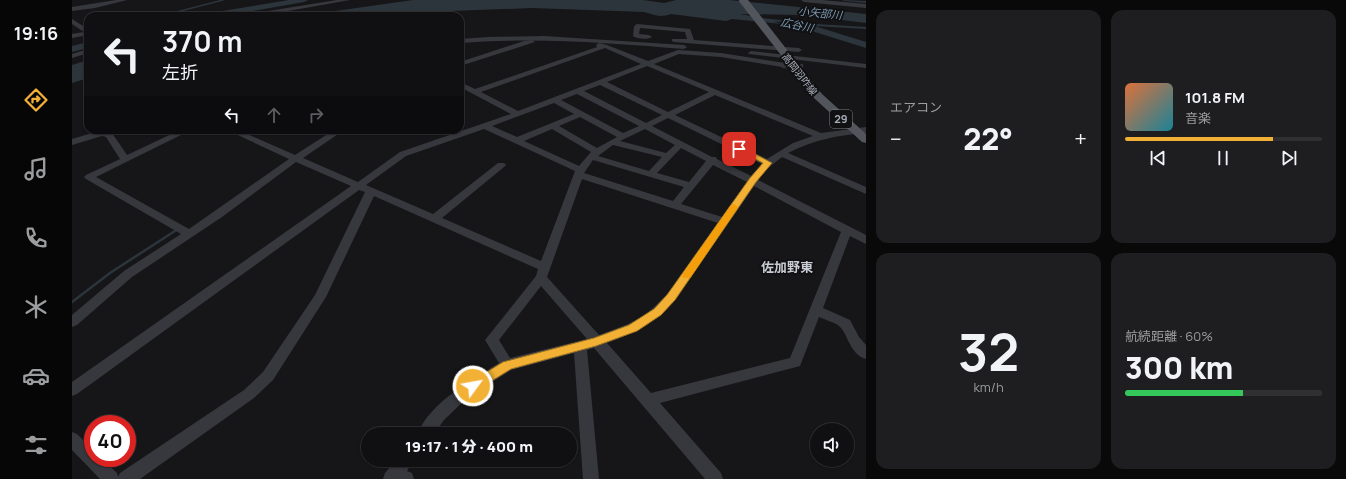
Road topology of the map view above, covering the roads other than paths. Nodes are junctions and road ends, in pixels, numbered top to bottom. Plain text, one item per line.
1 (124, 0) edge
2 (347, 0) edge
3 (742, 0) edge
4 (804, 0) edge
5 (866, 6) edge
6 (72, 9) edge
7 (274, 12) edge
8 (72, 21) edge
9 (84, 29) edge
10 (84, 33) edge
11 (72, 36) edge
12 (464, 41) edge
13 (688, 41) junction
14 (606, 46) junction
15 (799, 50) dead end
16 (84, 52) edge
17 (740, 52) junction
18 (72, 56) edge
19 (785, 59) junction
20 (464, 63) edge
21 (648, 64) junction
22 (866, 66) edge
23 (600, 82) junction
24 (464, 88) edge
25 (578, 91) junction
26 (475, 92) junction
27 (715, 92) junction
28 (554, 100) junction
29 (518, 114) junction
30 (580, 114) junction
31 (667, 115) junction
32 (551, 125) junction
33 (646, 125) junction
34 (485, 126) junction
35 (866, 130) edge
36 (854, 131) junction
37 (464, 133) edge
38 (89, 134) edge
39 (99, 134) edge
40 (106, 134) edge
41 (179, 134) edge
42 (240, 134) edge
43 (334, 134) edge
44 (462, 134) edge
45 (622, 136) junction
46 (820, 136) junction
47 (516, 140) junction
48 (866, 140) edge
49 (72, 142) edge
50 (612, 142) junction
51 (681, 143) junction
52 (594, 154) junction
53 (782, 154) junction
54 (668, 156) junction
55 (296, 158) junction
56 (713, 159) junction
57 (126, 160) junction
58 (768, 163) junction
59 (501, 165) dead end
60 (580, 173) junction
61 (651, 174) junction
62 (753, 180) junction
63 (691, 186) junction
64 (365, 188) junction
65 (866, 191) edge
66 (675, 205) junction
67 (434, 219) junction
68 (724, 221) junction
69 (847, 231) junction
70 (189, 234) junction
71 (866, 240) edge
72 (543, 273) junction
73 (816, 310) junction
74 (72, 322) edge
75 (596, 342) junction
76 (580, 346) junction
77 (866, 354) edge
78 (508, 365) junction
79 (72, 390) edge
80 (648, 400) junction
81 (430, 427) edge
82 (72, 439) edge
83 (402, 467) edge
84 (397, 477) edge
85 (111, 479) edge
86 (126, 479) edge
87 (591, 479) edge
88 (715, 479) edge

1 - 6 street
2 - 7 street
3 - 19 main road, 高岡羽咋線 / 29, bridge
4 - 5 street
8 - 9 street
10 - 11 street
12 - 17 street
13 - 13 street
13 - 15 street
13 - 17 street
14 - 20 street
14 - 21 street
14 - 26 street
16 - 18 street
17 - 19 street
19 - 21 street
19 - 22 street
19 - 36 main road, 高岡羽咋線 / 29
21 - 23 street
21 - 27 street
23 - 25 street
23 - 31 street
24 - 26 street
25 - 28 street
25 - 33 street
26 - 29 street
27 - 31 street
27 - 46 street
28 - 29 street
28 - 30 street
29 - 34 street
30 - 32 street
30 - 45 street
31 - 33 street
31 - 58 street
32 - 47 street
32 - 52 street
33 - 45 street
33 - 51 street
34 - 37 street
34 - 47 street
35 - 36 street
36 - 46 street
36 - 48 main road, 高岡羽咋線 / 29
38 - 49 street
39 - 49 street
40 - 57 street
41 - 57 street
42 - 55 street
43 - 55 street
44 - 64 street
45 - 50 street
46 - 53 street
47 - 60 street
50 - 52 street
50 - 54 street
51 - 54 street
51 - 56 street
52 - 60 street
52 - 61 street
53 - 58 street
53 - 65 street
54 - 61 street
55 - 64 street
55 - 70 street
56 - 62 street
56 - 63 street
57 - 70 street
58 - 62 street
59 - 67 street
60 - 66 street
60 - 72 street
61 - 63 street
62 - 68 street
62 - 69 street
63 - 66 street
64 - 67 street
64 - 79 street
64 - 86 street
66 - 68 street
67 - 72 street
68 - 75 street
69 - 71 street
69 - 73 street
70 - 74 street
72 - 75 street
72 - 78 street
73 - 77 street
73 - 80 street
75 - 76 street
75 - 80 street
76 - 78 street
76 - 87 street
78 - 81 street
80 - 88 street
82 - 85 street
83 - 84 street

